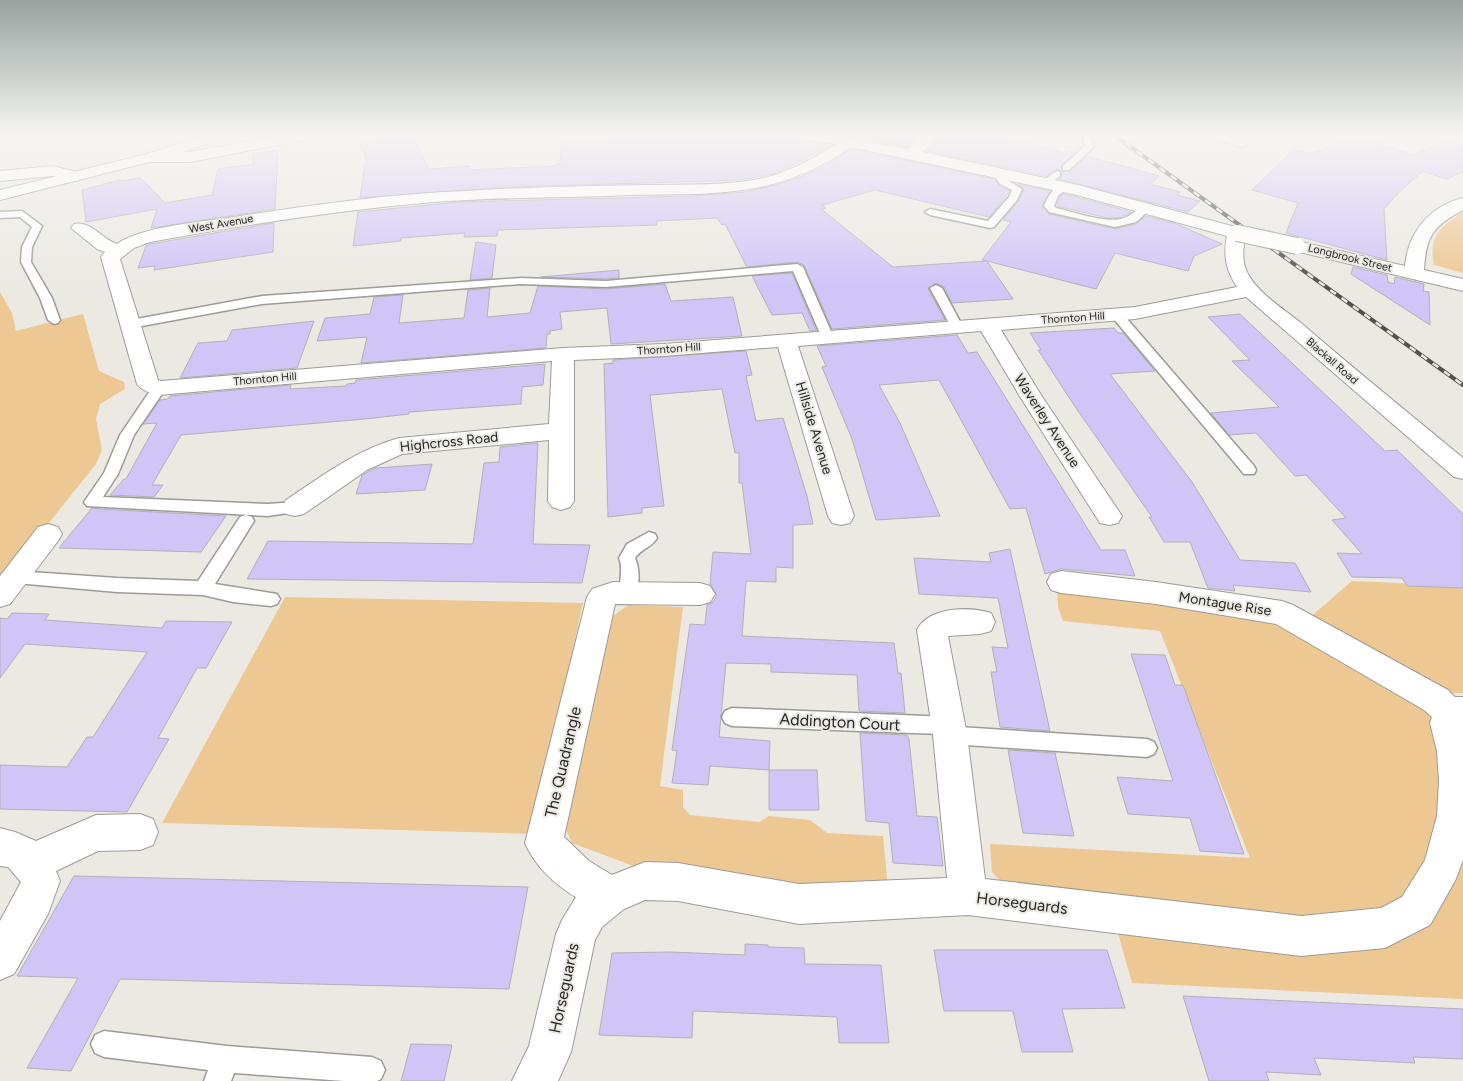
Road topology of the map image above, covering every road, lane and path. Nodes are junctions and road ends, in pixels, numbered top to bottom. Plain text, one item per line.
1 (40, 185) edge
2 (733, 185) edge
3 (1010, 185) edge
4 (1056, 185) edge
5 (1071, 185) edge
6 (0, 195) edge
7 (1463, 203) edge
8 (1148, 207) junction
9 (930, 212) dead end
10 (0, 215) edge
11 (80, 228) dead end
12 (1237, 233) junction
13 (118, 250) junction
14 (1414, 274) junction
15 (1463, 285) edge
16 (936, 288) dead end
17 (1251, 290) junction
18 (1117, 315) junction
19 (54, 320) dead end
20 (131, 324) junction
21 (988, 325) junction
22 (957, 327) junction
23 (827, 336) junction
24 (786, 340) junction
25 (564, 354) junction
26 (159, 388) junction
27 (561, 431) junction
28 (1249, 470) dead end
29 (1463, 471) edge
30 (561, 501) dead end
31 (295, 507) joint
32 (841, 516) dead end
33 (1109, 516) dead end
34 (246, 521) dead end
35 (48, 534) dead end
36 (649, 538) dead end
37 (1061, 582) dead end
38 (8, 586) edge
39 (203, 588) junction
40 (700, 594) dead end
41 (615, 595) junction
42 (272, 599) dead end
43 (980, 622) dead end
44 (1456, 712) edge
45 (732, 717) dead end
46 (949, 731) junction
47 (1147, 748) dead end
48 (140, 832) dead end
49 (16, 855) edge
50 (610, 894) junction
51 (968, 896) junction
52 (0, 960) edge
53 (104, 1044) dead end
54 (222, 1070) edge
55 (372, 1070) dead end
56 (534, 1081) edge

1 - 6 street
2 - 13 street, West Avenue
3 - 9 lane
4 - 8 lane
5 - 8 street, Longbrook Street
7 - 14 street
8 - 12 street, Longbrook Street
10 - 19 lane
11 - 13 street
12 - 14 street, Longbrook Street, bridge
12 - 17 street, Blackall Road
13 - 20 street
14 - 15 street, Longbrook Street
16 - 22 lane
17 - 18 street, Thornton Hill
17 - 29 street, Blackall Road
18 - 21 street, Thornton Hill
18 - 28 lane
20 - 23 lane
20 - 26 street
21 - 22 street, Thornton Hill
21 - 33 street, Waverley Avenue
22 - 23 street, Thornton Hill
23 - 24 street, Thornton Hill
24 - 25 street, Thornton Hill
24 - 32 street, Hillside Avenue
25 - 26 street, Thornton Hill
25 - 27 street
26 - 31 lane
27 - 30 street
27 - 31 street, Highcross Road
34 - 39 lane
35 - 38 street
36 - 41 lane
37 - 44 street, Montague Rise
38 - 39 lane
39 - 42 lane
40 - 41 street
41 - 50 street, The Quadrangle
43 - 46 street
44 - 51 street, Horseguards
45 - 46 lane, Addington Court
46 - 47 lane, Addington Court
46 - 51 street
48 - 49 street
49 - 52 street
50 - 51 street, Horseguards
50 - 56 street, Horseguards
53 - 54 lane
54 - 55 lane

